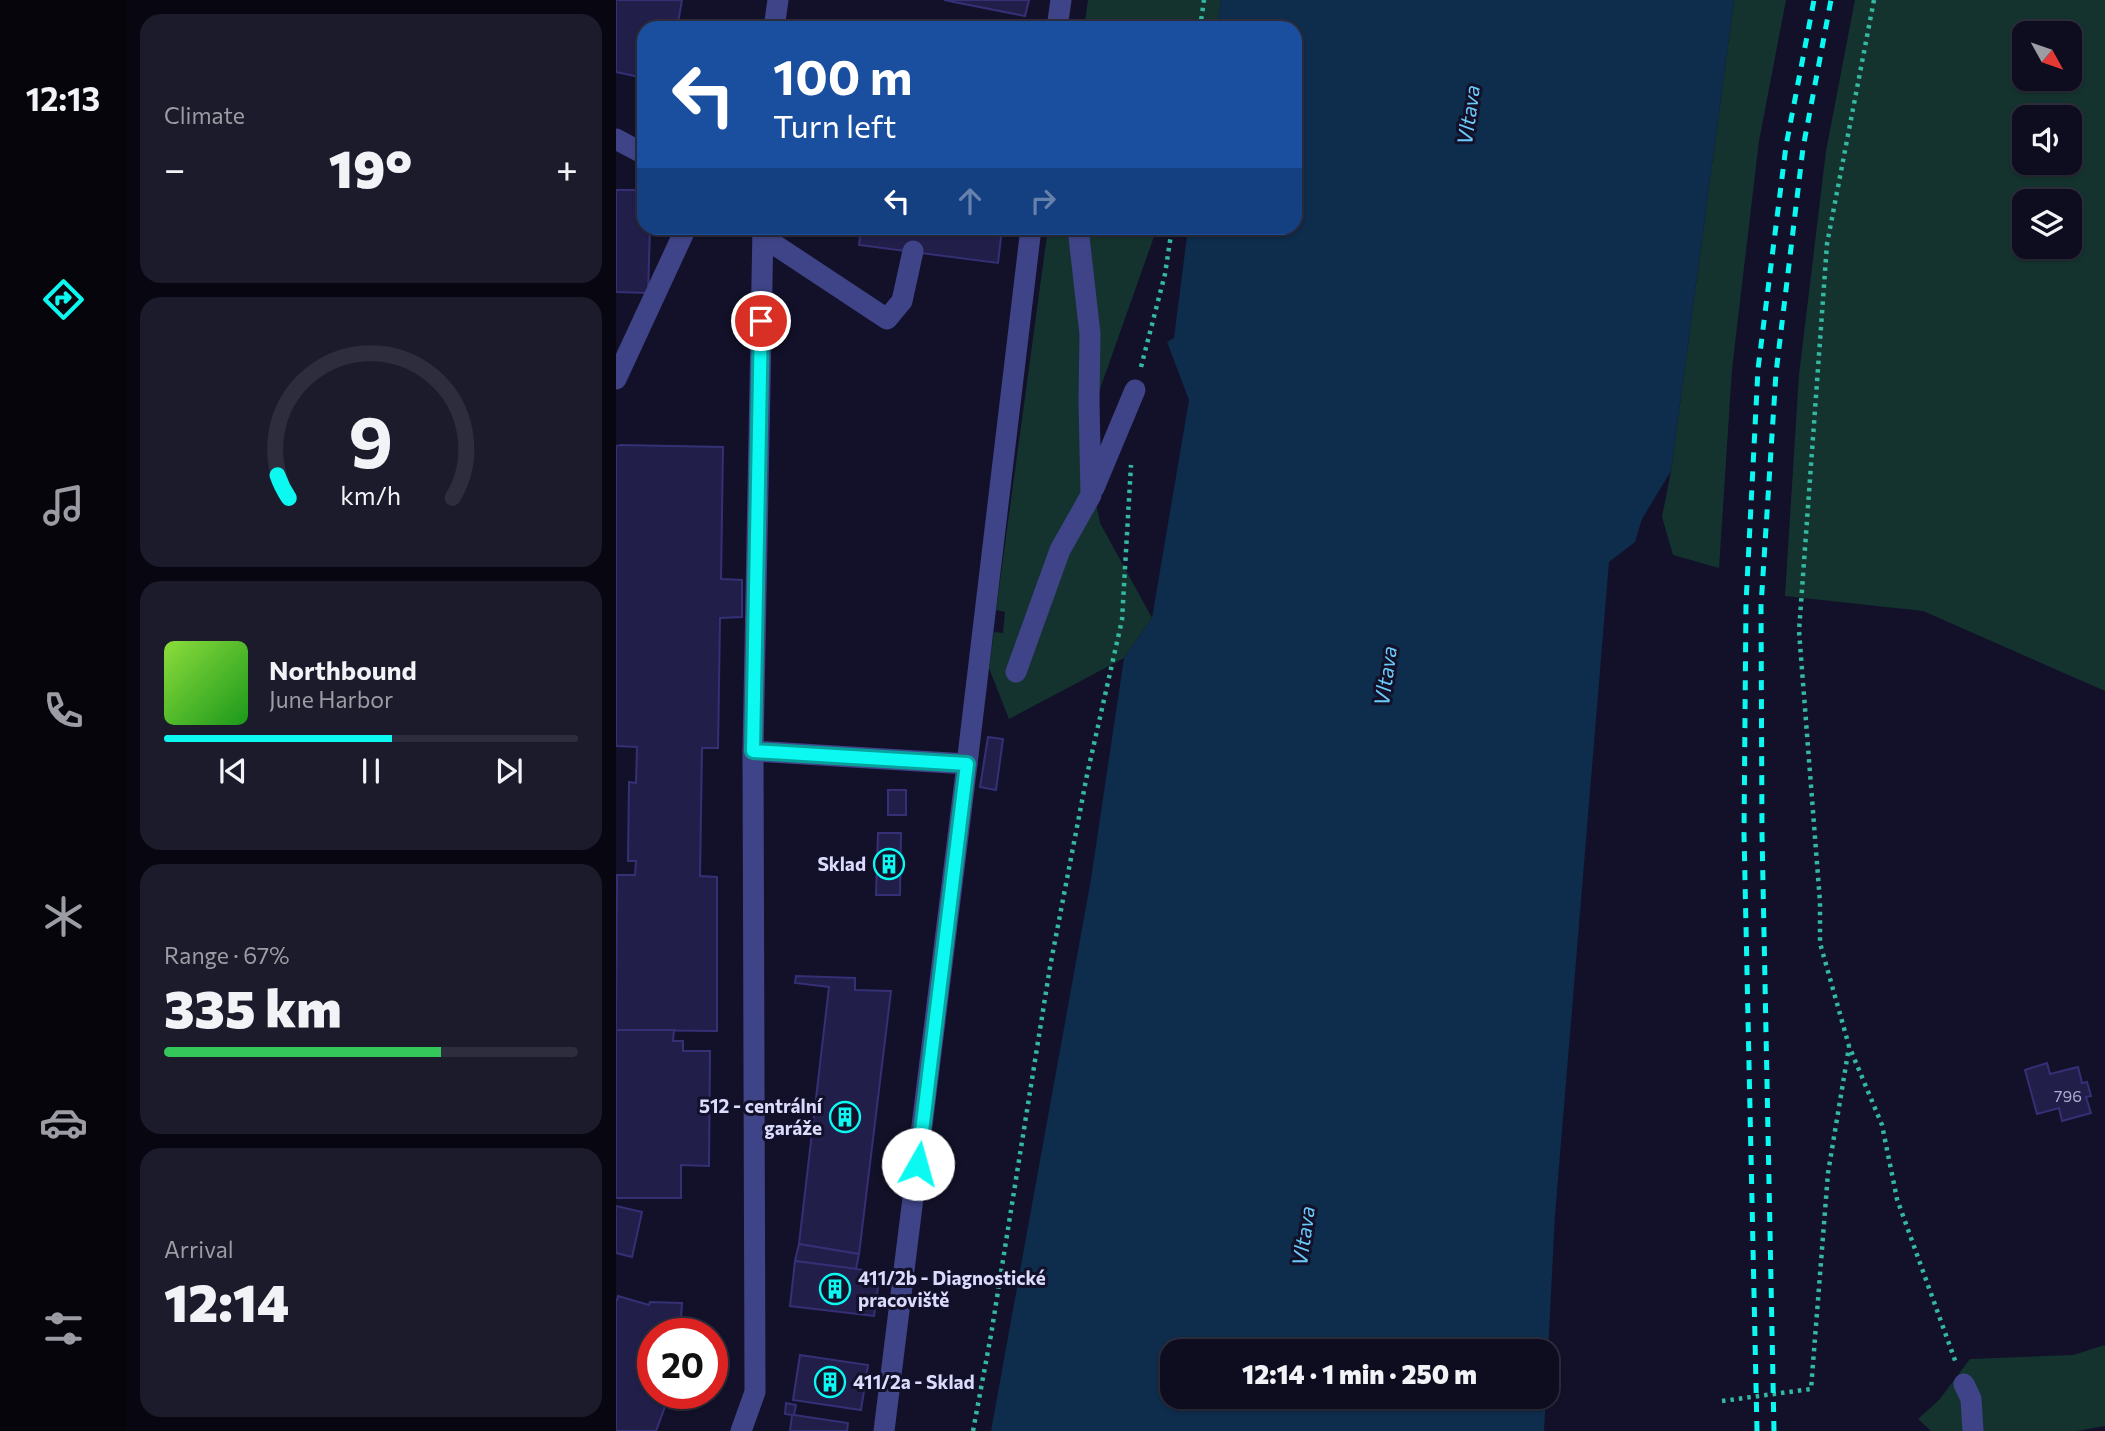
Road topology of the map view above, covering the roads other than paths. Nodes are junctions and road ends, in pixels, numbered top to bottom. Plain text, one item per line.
1 (778, 0) edge
2 (1061, 0) edge
3 (775, 21) edge
4 (1058, 21) edge
5 (616, 139) edge
6 (637, 151) edge
7 (683, 235) edge
8 (763, 235) edge
9 (767, 235) edge
10 (1030, 235) edge
11 (1079, 235) edge
12 (913, 251) dead end
13 (616, 379) edge
14 (1135, 390) road end
15 (1091, 495) junction
16 (1016, 672) dead end
17 (753, 751) junction
18 (967, 764) junction
19 (1964, 1384) road end
20 (741, 1431) edge
21 (884, 1431) edge
22 (1973, 1431) edge

1 - 3 street
2 - 4 street
5 - 6 street
7 - 13 street
8 - 17 street
9 - 12 street
10 - 18 street
11 - 15 street
14 - 15 street
15 - 16 street
17 - 18 street
17 - 20 street
18 - 21 street
19 - 22 street

